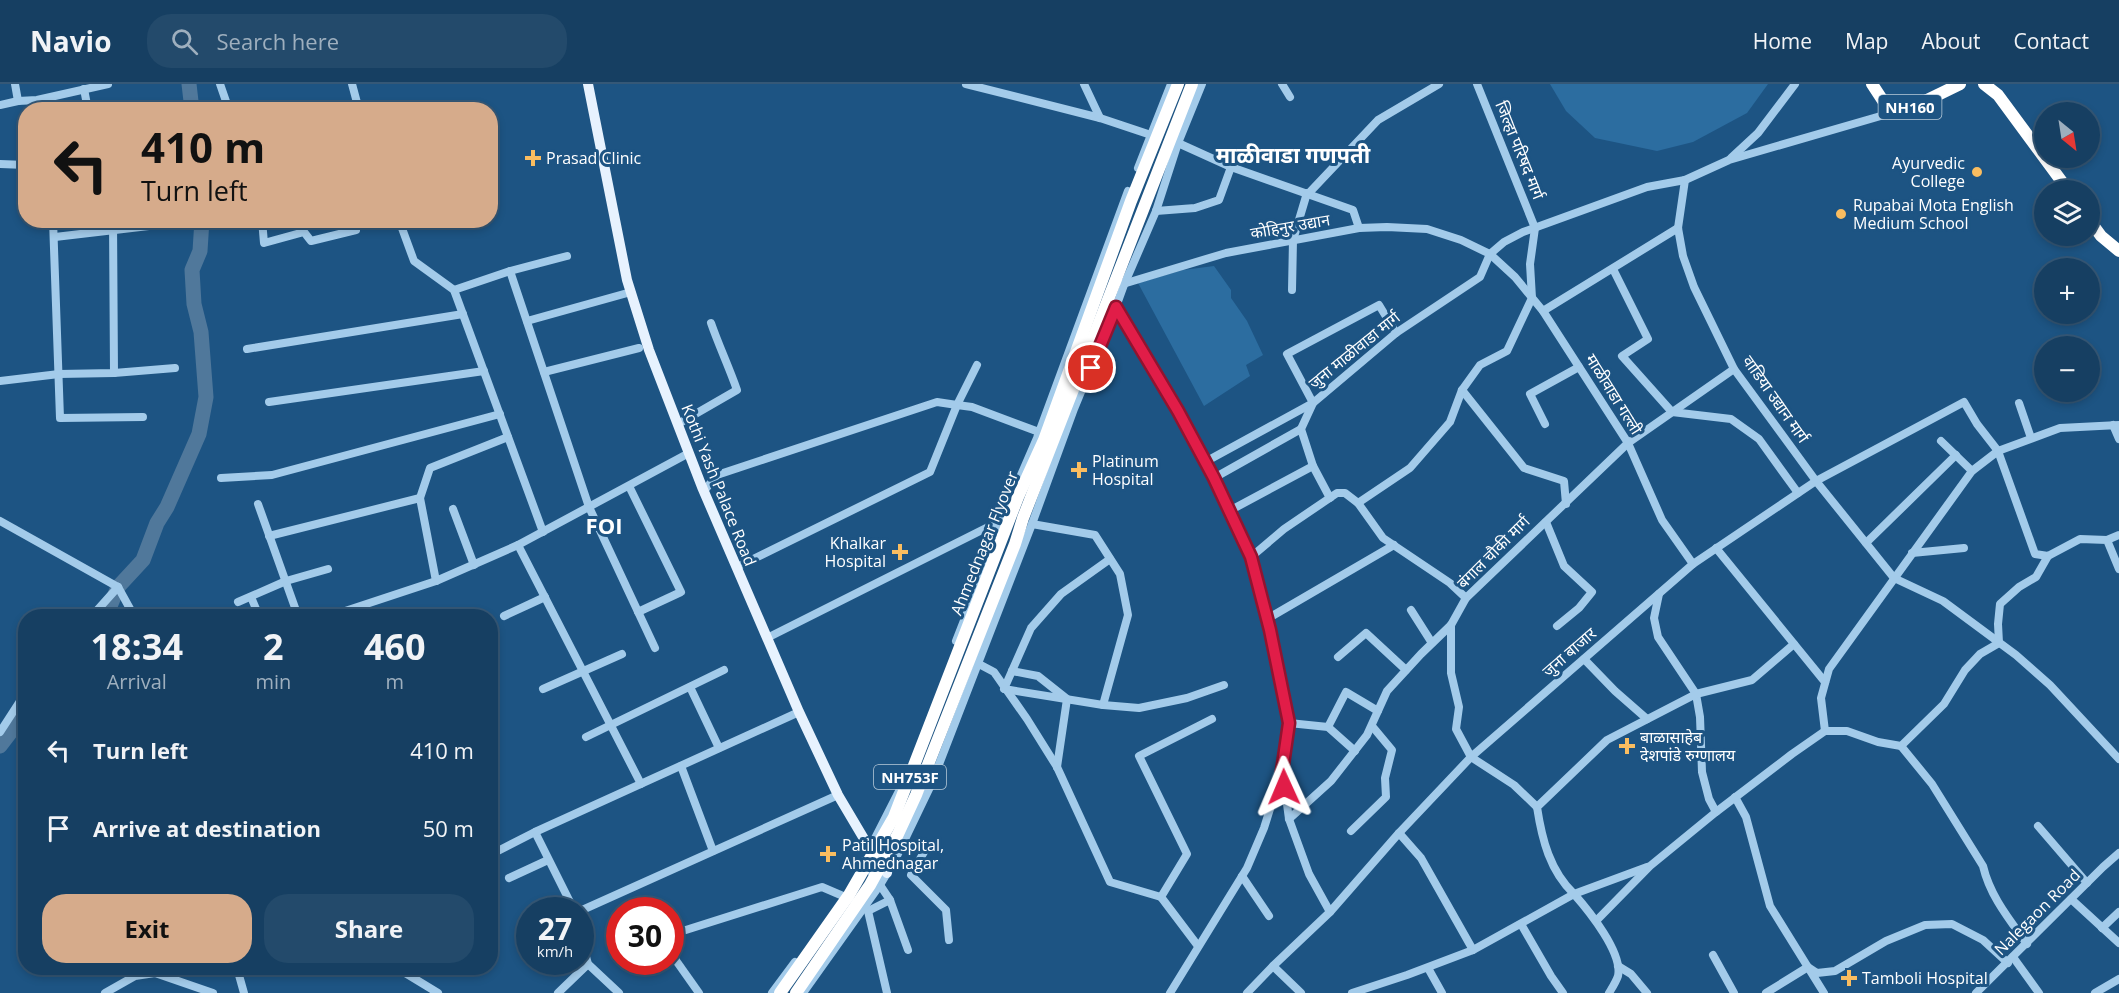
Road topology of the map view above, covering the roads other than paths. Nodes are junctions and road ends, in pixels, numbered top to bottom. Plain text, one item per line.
1 (15, 84) edge
2 (108, 84) edge
3 (220, 84) edge
4 (352, 84) edge
5 (588, 84) edge
6 (966, 84) edge
7 (1084, 84) edge
8 (1171, 84) edge
9 (1178, 84) edge
10 (1192, 84) edge
11 (1202, 84) edge
12 (1282, 84) edge
13 (1439, 84) edge
14 (1477, 84) edge
15 (1795, 84) edge
16 (1872, 84) edge
17 (1960, 84) edge
18 (1984, 84) edge
19 (84, 89) junction
20 (1290, 97) dead end
21 (18, 101) junction
22 (86, 102) edge
23 (226, 102) edge
24 (357, 102) edge
25 (0, 105) edge
26 (1891, 113) junction
27 (1100, 118) junction
28 (1758, 133) junction
29 (1151, 135) junction
30 (1178, 143) junction
31 (1767, 148) junction
32 (1729, 160) junction
33 (0, 164) edge
34 (18, 165) edge
35 (1231, 167) junction
36 (1685, 180) junction
37 (2061, 180) edge
38 (1307, 194) junction
39 (1156, 211) junction
40 (54, 228) edge
41 (137, 228) edge
42 (263, 228) edge
43 (402, 228) edge
44 (1359, 228) junction
45 (1535, 228) junction
46 (1678, 228) junction
47 (356, 230) dead end
48 (113, 231) junction
49 (2100, 235) edge
50 (55, 237) junction
51 (1293, 240) junction
52 (2119, 251) edge
53 (1490, 254) junction
54 (567, 256) dead end
55 (1613, 269) junction
56 (510, 271) junction
57 (1097, 275) junction
58 (1124, 285) junction
59 (454, 290) junction
60 (1292, 290) dead end
61 (630, 292) junction
62 (1089, 296) junction
63 (1532, 297) junction
64 (1116, 307) junction
65 (1543, 311) junction
66 (463, 314) junction
67 (527, 321) junction
68 (711, 323) dead end
69 (1396, 333) junction
70 (639, 348) dead end
71 (247, 349) dead end
72 (977, 365) dead end
73 (1579, 367) junction
74 (175, 368) dead end
75 (1734, 369) junction
76 (484, 372) junction
77 (544, 372) junction
78 (58, 374) junction
79 (114, 374) junction
80 (0, 381) edge
81 (1462, 390) junction
82 (269, 402) dead end
83 (1313, 403) junction
84 (2019, 403) dead end
85 (957, 405) junction
86 (1672, 412) junction
87 (500, 414) junction
88 (142, 417) dead end
89 (678, 424) junction
90 (1545, 424) dead end
91 (2116, 425) edge
92 (1301, 429) junction
93 (1039, 432) junction
94 (508, 437) junction
95 (2031, 438) junction
96 (2119, 439) edge
97 (1941, 441) dead end
98 (1628, 443) junction
99 (1998, 451) junction
100 (689, 453) junction
101 (1956, 455) junction
102 (1205, 462) junction
103 (1313, 466) junction
104 (1972, 471) junction
105 (221, 478) dead end
106 (1214, 478) junction
107 (1816, 481) junction
108 (629, 486) junction
109 (704, 491) junction
110 (1798, 493) junction
111 (420, 498) junction
112 (1330, 498) junction
113 (1358, 503) junction
114 (258, 504) dead end
115 (1566, 504) junction
116 (589, 507) junction
117 (453, 509) dead end
118 (1231, 510) junction
119 (1002, 520) junction
120 (0, 521) edge
121 (1545, 522) junction
122 (1032, 524) junction
123 (543, 532) junction
124 (2119, 535) edge
125 (269, 536) junction
126 (2107, 540) junction
127 (1866, 543) junction
128 (518, 545) junction
129 (1394, 545) junction
130 (1716, 548) junction
131 (1965, 548) dead end
132 (1912, 553) junction
133 (2048, 556) junction
134 (1251, 557) junction
135 (1110, 559) junction
136 (1693, 564) junction
137 (474, 565) junction
138 (737, 567) junction
139 (328, 569) dead end
140 (2119, 569) edge
141 (1894, 578) junction
142 (286, 581) junction
143 (435, 581) junction
144 (118, 587) junction
145 (1659, 593) junction
146 (251, 597) junction
147 (545, 597) junction
148 (1466, 598) junction
149 (238, 602) dead end
150 (98, 609) edge
151 (130, 609) edge
152 (256, 609) edge
153 (296, 609) edge
154 (351, 609) edge
155 (1411, 610) dead end
156 (638, 612) junction
157 (504, 616) dead end
158 (1267, 619) junction
159 (1451, 625) junction
160 (1557, 626) dead end
161 (767, 638) junction
162 (1432, 643) junction
163 (2000, 643) junction
164 (1794, 644) junction
165 (655, 648) dead end
166 (622, 654) dead end
167 (1338, 657) dead end
168 (1584, 659) junction
169 (977, 663) junction
170 (724, 670) dead end
171 (1406, 670) junction
172 (583, 671) junction
173 (1012, 671) junction
174 (1826, 682) junction
175 (1224, 685) dead end
176 (690, 687) junction
177 (543, 689) dead end
178 (1004, 689) junction
179 (1696, 694) junction
180 (1067, 699) junction
181 (18, 704) edge
182 (1102, 705) junction
183 (1378, 711) junction
184 (799, 712) junction
185 (1212, 719) dead end
186 (1647, 719) junction
187 (1289, 723) junction
188 (611, 726) junction
189 (1372, 726) junction
190 (1328, 727) junction
191 (1825, 731) junction
192 (0, 732) edge
193 (586, 737) dead end
194 (1901, 746) junction
195 (720, 748) junction
196 (1355, 751) junction
197 (1471, 757) junction
198 (2119, 759) edge
199 (681, 766) junction
200 (1057, 767) junction
201 (1282, 771) junction
202 (641, 784) junction
203 (838, 795) junction
204 (1735, 797) junction
205 (1537, 807) junction
206 (1716, 812) junction
207 (1289, 819) junction
208 (2038, 826) dead end
209 (1352, 831) dead end
210 (535, 832) junction
211 (1399, 833) junction
212 (904, 841) junction
213 (870, 849) junction
214 (498, 851) edge
215 (713, 852) junction
216 (2119, 853) edge
217 (548, 860) junction
218 (864, 861) junction
219 (1650, 866) junction
220 (887, 873) junction
221 (1242, 876) junction
222 (509, 878) dead end
223 (2087, 883) junction
224 (880, 885) junction
225 (1574, 894) junction
226 (844, 896) junction
227 (567, 897) edge
228 (1161, 897) junction
229 (2071, 899) junction
230 (890, 900) junction
231 (594, 905) edge
232 (866, 910) junction
233 (1330, 912) junction
234 (2119, 912) edge
235 (1269, 916) dead end
236 (1597, 920) junction
237 (1521, 924) junction
238 (2102, 928) junction
239 (684, 930) edge
240 (949, 940) dead end
241 (2119, 943) edge
242 (2026, 944) junction
243 (1198, 946) junction
244 (908, 950) dead end
245 (1473, 950) junction
246 (1713, 955) dead end
247 (2010, 960) junction
248 (1273, 966) junction
249 (1618, 966) junction
250 (1428, 968) junction
251 (1808, 968) junction
252 (594, 970) edge
253 (684, 972) edge
254 (138, 975) edge
255 (168, 975) edge
256 (239, 975) edge
257 (409, 975) edge
258 (577, 975) edge
259 (2119, 978) edge
260 (1355, 992) edge
261 (105, 993) edge
262 (213, 993) edge
263 (244, 993) edge
264 (438, 993) edge
265 (558, 993) edge
266 (619, 993) edge
267 (699, 993) edge
268 (772, 993) edge
269 (780, 993) edge
270 (796, 993) edge
271 (803, 993) edge
272 (887, 993) edge
273 (1170, 993) edge
274 (1247, 993) edge
275 (1300, 993) edge
276 (1442, 993) edge
277 (1563, 993) edge
278 (1609, 993) edge
279 (1647, 993) edge
280 (1734, 993) edge
281 (1766, 993) edge
282 (1824, 993) edge
283 (1976, 993) edge
284 (2039, 993) edge
285 (2096, 993) edge

1 - 21 street
2 - 19 street
3 - 23 street
4 - 24 street
5 - 61 main road, Kothi Yash Palace Road
6 - 27 street
7 - 27 street
8 - 29 street
9 - 269 highway, Ahmednagar Flyover / NH753F, bridge
10 - 270 highway, Ahmednagar Flyover / NH753F, bridge
11 - 30 street
12 - 20 street
13 - 38 street
14 - 45 street, जिल्हा परिषद मार्ग
15 - 28 street
16 - 26 highway, NH160
17 - 26 highway, NH160
18 - 37 highway
19 - 21 street
19 - 22 street
21 - 25 street
26 - 31 street
27 - 29 street
28 - 31 street
28 - 32 street
29 - 57 street
30 - 35 street
30 - 39 street
31 - 32 street
32 - 36 street
33 - 34 street
35 - 38 street
35 - 39 street
36 - 45 street
36 - 46 street, वाडिया उद्यान मार्ग
38 - 44 street
38 - 51 street
39 - 58 street
40 - 50 street
41 - 48 street
42 - 47 street
43 - 59 street
44 - 51 street, कोहिनुर उद्यान
44 - 53 street, कोहिनुर उद्यान
45 - 53 street
45 - 63 street
46 - 55 street
46 - 75 street, वाडिया उद्यान मार्ग
48 - 50 street
48 - 79 street
49 - 52 highway
50 - 78 street
51 - 58 street, कोहिनुर उद्यान
51 - 60 street
53 - 63 street, माळीवाडा गल्ली
53 - 69 street, जुना माळीवाडा मार्ग
54 - 56 street
55 - 65 street
55 - 86 street
56 - 59 street
56 - 67 street
57 - 58 street
57 - 62 street
58 - 64 street
59 - 66 street
61 - 67 street
61 - 89 main road, Kothi Yash Palace Road
62 - 64 street
62 - 93 street
63 - 65 street, माळीवाडा गल्ली
63 - 81 street
64 - 102 street
64 - 122 street
65 - 73 street, माळीवाडा गल्ली
66 - 71 street
66 - 76 street
67 - 77 street
68 - 89 street
69 - 83 street, जुना माळीवाडा मार्ग
69 - 83 street
70 - 77 street
72 - 85 street
73 - 90 street
73 - 98 street, माळीवाडा गल्ली
74 - 79 street
75 - 86 street, बंगाल चौकी मार्ग
75 - 107 street, वाडिया उद्यान मार्ग
76 - 82 street
76 - 87 street
77 - 116 street
78 - 79 street
78 - 80 street
78 - 88 street
81 - 113 street
81 - 115 street
83 - 92 street, जुना माळीवाडा मार्ग
83 - 102 street
84 - 95 street
85 - 93 street
85 - 109 street
85 - 138 street
86 - 98 street, बंगाल चौकी मार्ग
86 - 110 street
87 - 94 street
87 - 105 street
89 - 100 main road, Kothi Yash Palace Road
91 - 95 street
91 - 96 street
92 - 103 street
92 - 106 street
93 - 119 street
94 - 111 street
94 - 123 street
95 - 99 street
97 - 101 street
98 - 115 street, बंगाल चौकी मार्ग
98 - 136 street, माळीवाडा गल्ली
99 - 104 street
99 - 107 street, जुना बाजार
99 - 133 street
100 - 108 street
100 - 109 main road, Kothi Yash Palace Road
101 - 104 street
101 - 127 street
102 - 106 street
103 - 112 street
103 - 118 street
104 - 132 street
106 - 118 street
107 - 110 street, जुना बाजार
107 - 127 street, वाडिया उद्यान मार्ग
108 - 116 street
108 - 156 street
109 - 138 main road, Kothi Yash Palace Road
110 - 130 street, जुना बाजार
111 - 125 street
111 - 143 street
112 - 113 street
112 - 134 street
113 - 129 street
114 - 125 street
115 - 121 street, बंगाल चौकी मार्ग
116 - 123 street
116 - 156 street
117 - 137 street
118 - 134 street
119 - 161 street
119 - 213 street
120 - 144 street
121 - 148 street, बंगाल चौकी मार्ग
121 - 160 street
122 - 135 street
122 - 169 street
123 - 128 street
124 - 126 street
125 - 142 street
126 - 133 street
126 - 140 street
127 - 141 street, वाडिया उद्यान मार्ग
128 - 137 street
128 - 147 street
129 - 148 street
129 - 158 street
130 - 136 street, जुना बाजार
130 - 164 street
131 - 132 street
132 - 141 street
133 - 163 street
134 - 158 street
135 - 173 street
135 - 182 street
136 - 145 street, जुना बाजार
137 - 143 street
138 - 161 main road, Kothi Yash Palace Road
139 - 142 street
141 - 163 street
141 - 174 street
142 - 146 street
142 - 153 street
143 - 154 street
144 - 150 street
144 - 151 street
145 - 168 street, जुना बाजार
145 - 179 street
146 - 149 street
146 - 152 street
147 - 157 street
147 - 172 street
148 - 159 street, बंगाल चौकी मार्ग
155 - 162 street
156 - 165 street
158 - 187 street
159 - 162 street, बंगाल चौकी मार्ग
159 - 197 street
161 - 184 main road, Kothi Yash Palace Road
162 - 171 street, बंगाल चौकी मार्ग
163 - 194 street
163 - 198 street
164 - 174 street
164 - 179 street
166 - 172 street
167 - 171 street
168 - 186 street
168 - 197 street, जुना बाजार
169 - 178 street
169 - 212 street
170 - 176 street
171 - 183 street, बंगाल चौकी मार्ग
172 - 177 street
172 - 188 street
173 - 178 street
173 - 180 street
174 - 191 street
175 - 182 street
176 - 188 street
176 - 195 street
178 - 180 street
178 - 200 street
179 - 186 street
179 - 206 street
180 - 182 street
180 - 200 street
181 - 192 street
183 - 189 street, बंगाल चौकी मार्ग
183 - 190 street
184 - 195 street
184 - 203 main road, Kothi Yash Palace Road
185 - 228 street
186 - 205 street
187 - 190 street
187 - 201 street
188 - 193 street
188 - 202 street
189 - 196 street, बंगाल चौकी मार्ग
189 - 209 street
190 - 196 street
191 - 194 street
191 - 204 street
194 - 242 street
195 - 199 street
196 - 207 street, बंगाल चौकी मार्ग
197 - 205 street
197 - 211 street, जुना बाजार
199 - 202 street
199 - 215 street
200 - 228 street
201 - 207 street
201 - 221 street
202 - 210 street
203 - 213 main road, Kothi Yash Palace Road
203 - 215 street
204 - 206 street
204 - 251 street
205 - 225 street
206 - 219 street
207 - 233 street
208 - 223 street
210 - 214 street
210 - 217 street
211 - 233 street, जुना बाजार
211 - 245 street
212 - 220 street
212 - 240 street
213 - 218 street
213 - 220 main road, Kothi Yash Palace Road
215 - 231 street
216 - 223 street, Nalegaon Road
217 - 222 street
217 - 227 street
218 - 224 street
218 - 226 street
219 - 225 street
219 - 236 street
220 - 224 street
221 - 235 street
221 - 243 street
223 - 229 street, Nalegaon Road
224 - 230 street
224 - 232 street
225 - 236 street
225 - 237 street
226 - 232 street
226 - 239 street
226 - 268 street
228 - 243 street
229 - 238 street
229 - 242 street, Nalegaon Road
230 - 232 street
230 - 244 street
232 - 271 street
232 - 272 street
233 - 248 street, जुना बाजार
234 - 238 street
236 - 249 street
237 - 245 street
237 - 277 street
238 - 241 street
242 - 247 street, Nalegaon Road
243 - 273 street
245 - 250 street
246 - 280 street
247 - 251 street
247 - 283 street, Nalegaon Road
247 - 284 street
248 - 274 street, जुना बाजार
248 - 275 street
249 - 278 street
249 - 279 street
250 - 260 street
250 - 276 street
251 - 281 street
251 - 282 street
252 - 266 street
253 - 267 street
254 - 261 street
255 - 262 street
256 - 263 street
257 - 264 street
258 - 265 street
259 - 285 street

